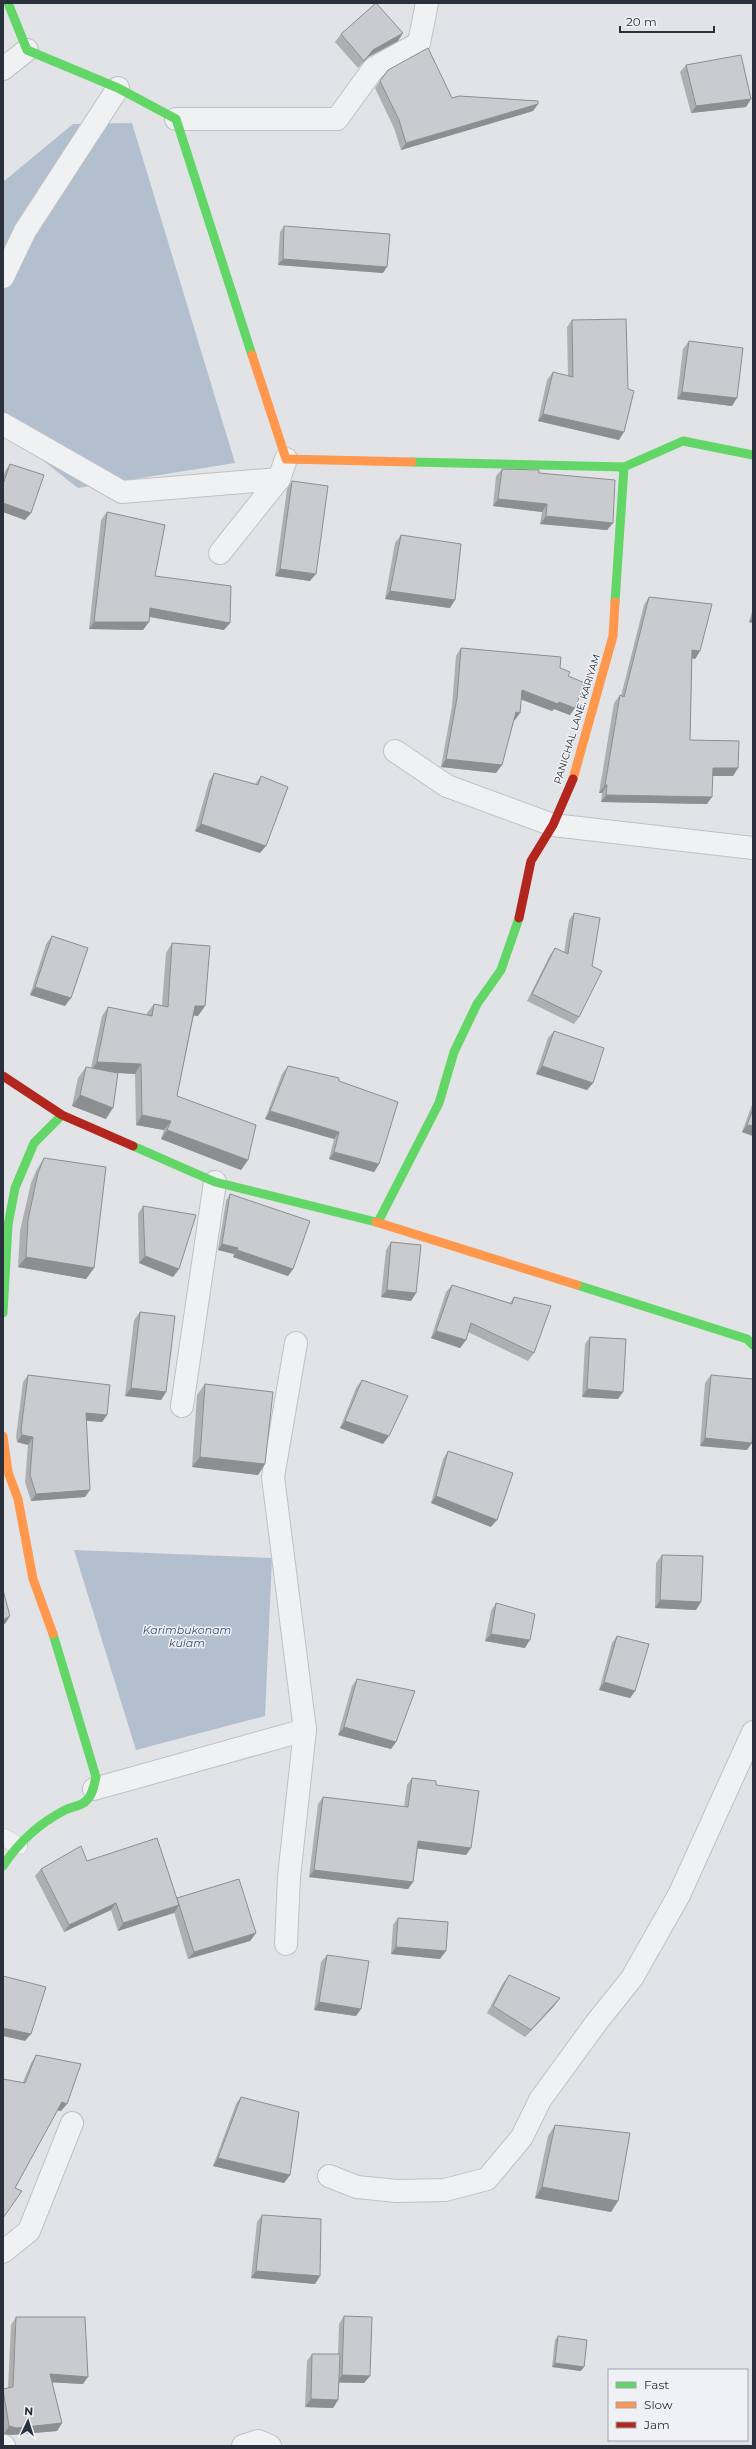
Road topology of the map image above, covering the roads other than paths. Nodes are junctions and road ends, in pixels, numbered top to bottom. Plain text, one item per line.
1 (8, 3) edge
2 (427, 3) edge
3 (27, 50) junction
4 (3, 69) edge
5 (118, 88) junction
6 (176, 119) junction
7 (3, 277) edge
8 (3, 424) edge
9 (753, 455) edge
10 (624, 467) junction
11 (282, 469) junction
12 (220, 553) dead end
13 (395, 751) dead end
14 (553, 825) junction
15 (753, 848) edge
16 (3, 1076) edge
17 (62, 1115) junction
18 (215, 1182) junction
19 (378, 1222) junction
20 (3, 1314) edge
21 (296, 1343) dead end
22 (753, 1345) edge
23 (182, 1406) dead end
24 (3, 1436) edge
25 (6, 1473) edge
26 (305, 1730) junction
27 (753, 1732) edge
28 (94, 1789) junction
29 (3, 1837) edge
30 (19, 1846) junction
31 (3, 1866) edge
32 (286, 1944) dead end
33 (72, 2123) dead end
34 (329, 2176) dead end
35 (3, 2252) edge
36 (243, 2446) edge
37 (270, 2446) edge

1 - 3 street
2 - 6 street
3 - 4 street
3 - 5 street
5 - 6 street
5 - 7 street
6 - 11 street
8 - 11 street
9 - 10 street
10 - 11 street
10 - 14 street, PANICHAL LANE, KARIYAM
11 - 12 street
13 - 14 street
14 - 15 street
14 - 19 street, PANICHAL LANE, KARIYAM
16 - 17 street
17 - 18 street
17 - 20 street
18 - 19 street
18 - 23 street
19 - 22 street
21 - 26 street
24 - 25 street
25 - 28 street
26 - 28 street
26 - 32 street
27 - 34 street
28 - 30 street
29 - 30 lane
30 - 31 street
33 - 35 street
36 - 37 street

